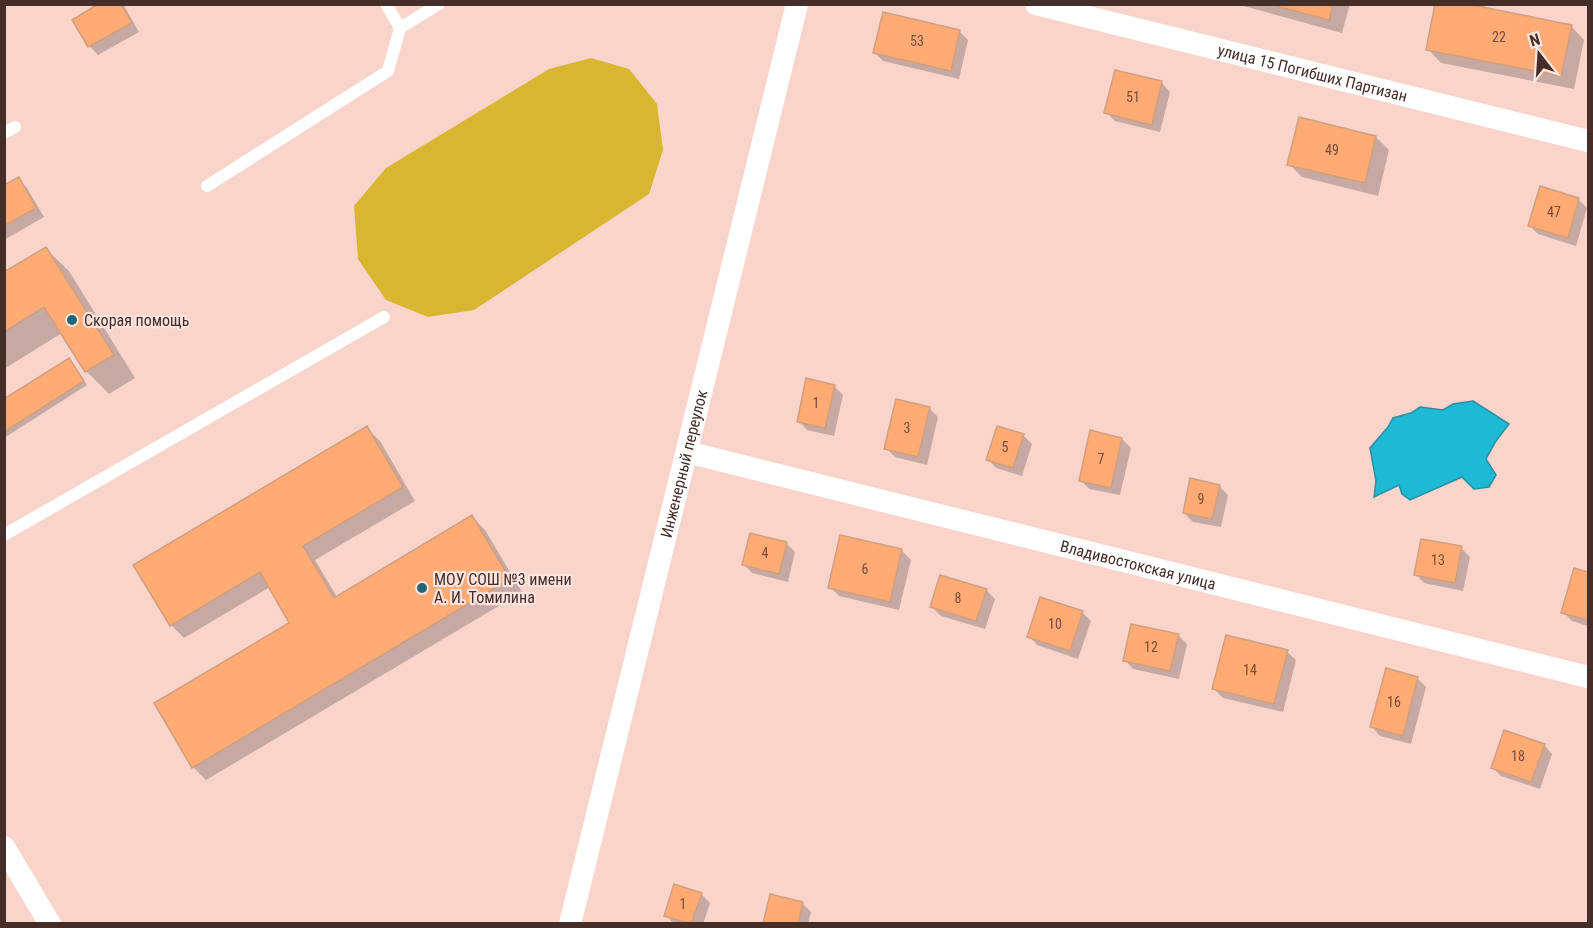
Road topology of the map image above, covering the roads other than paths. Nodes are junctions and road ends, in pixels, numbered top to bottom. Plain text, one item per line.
1 (386, 4) edge
2 (439, 4) edge
3 (797, 4) edge
4 (1036, 4) edge
5 (400, 28) junction
6 (1588, 141) edge
7 (207, 186) dead end
8 (384, 317) dead end
9 (687, 452) junction
10 (4, 535) edge
11 (1588, 677) edge
12 (4, 848) edge
13 (50, 924) edge
14 (570, 924) edge

1 - 5 lane
2 - 5 lane
3 - 9 street, Инженерный переулок
4 - 6 street, улица 15 Погибших Партизан
5 - 7 lane
8 - 10 lane
9 - 11 street, Владивостокская улица
9 - 14 street, Инженерный переулок
12 - 13 street

